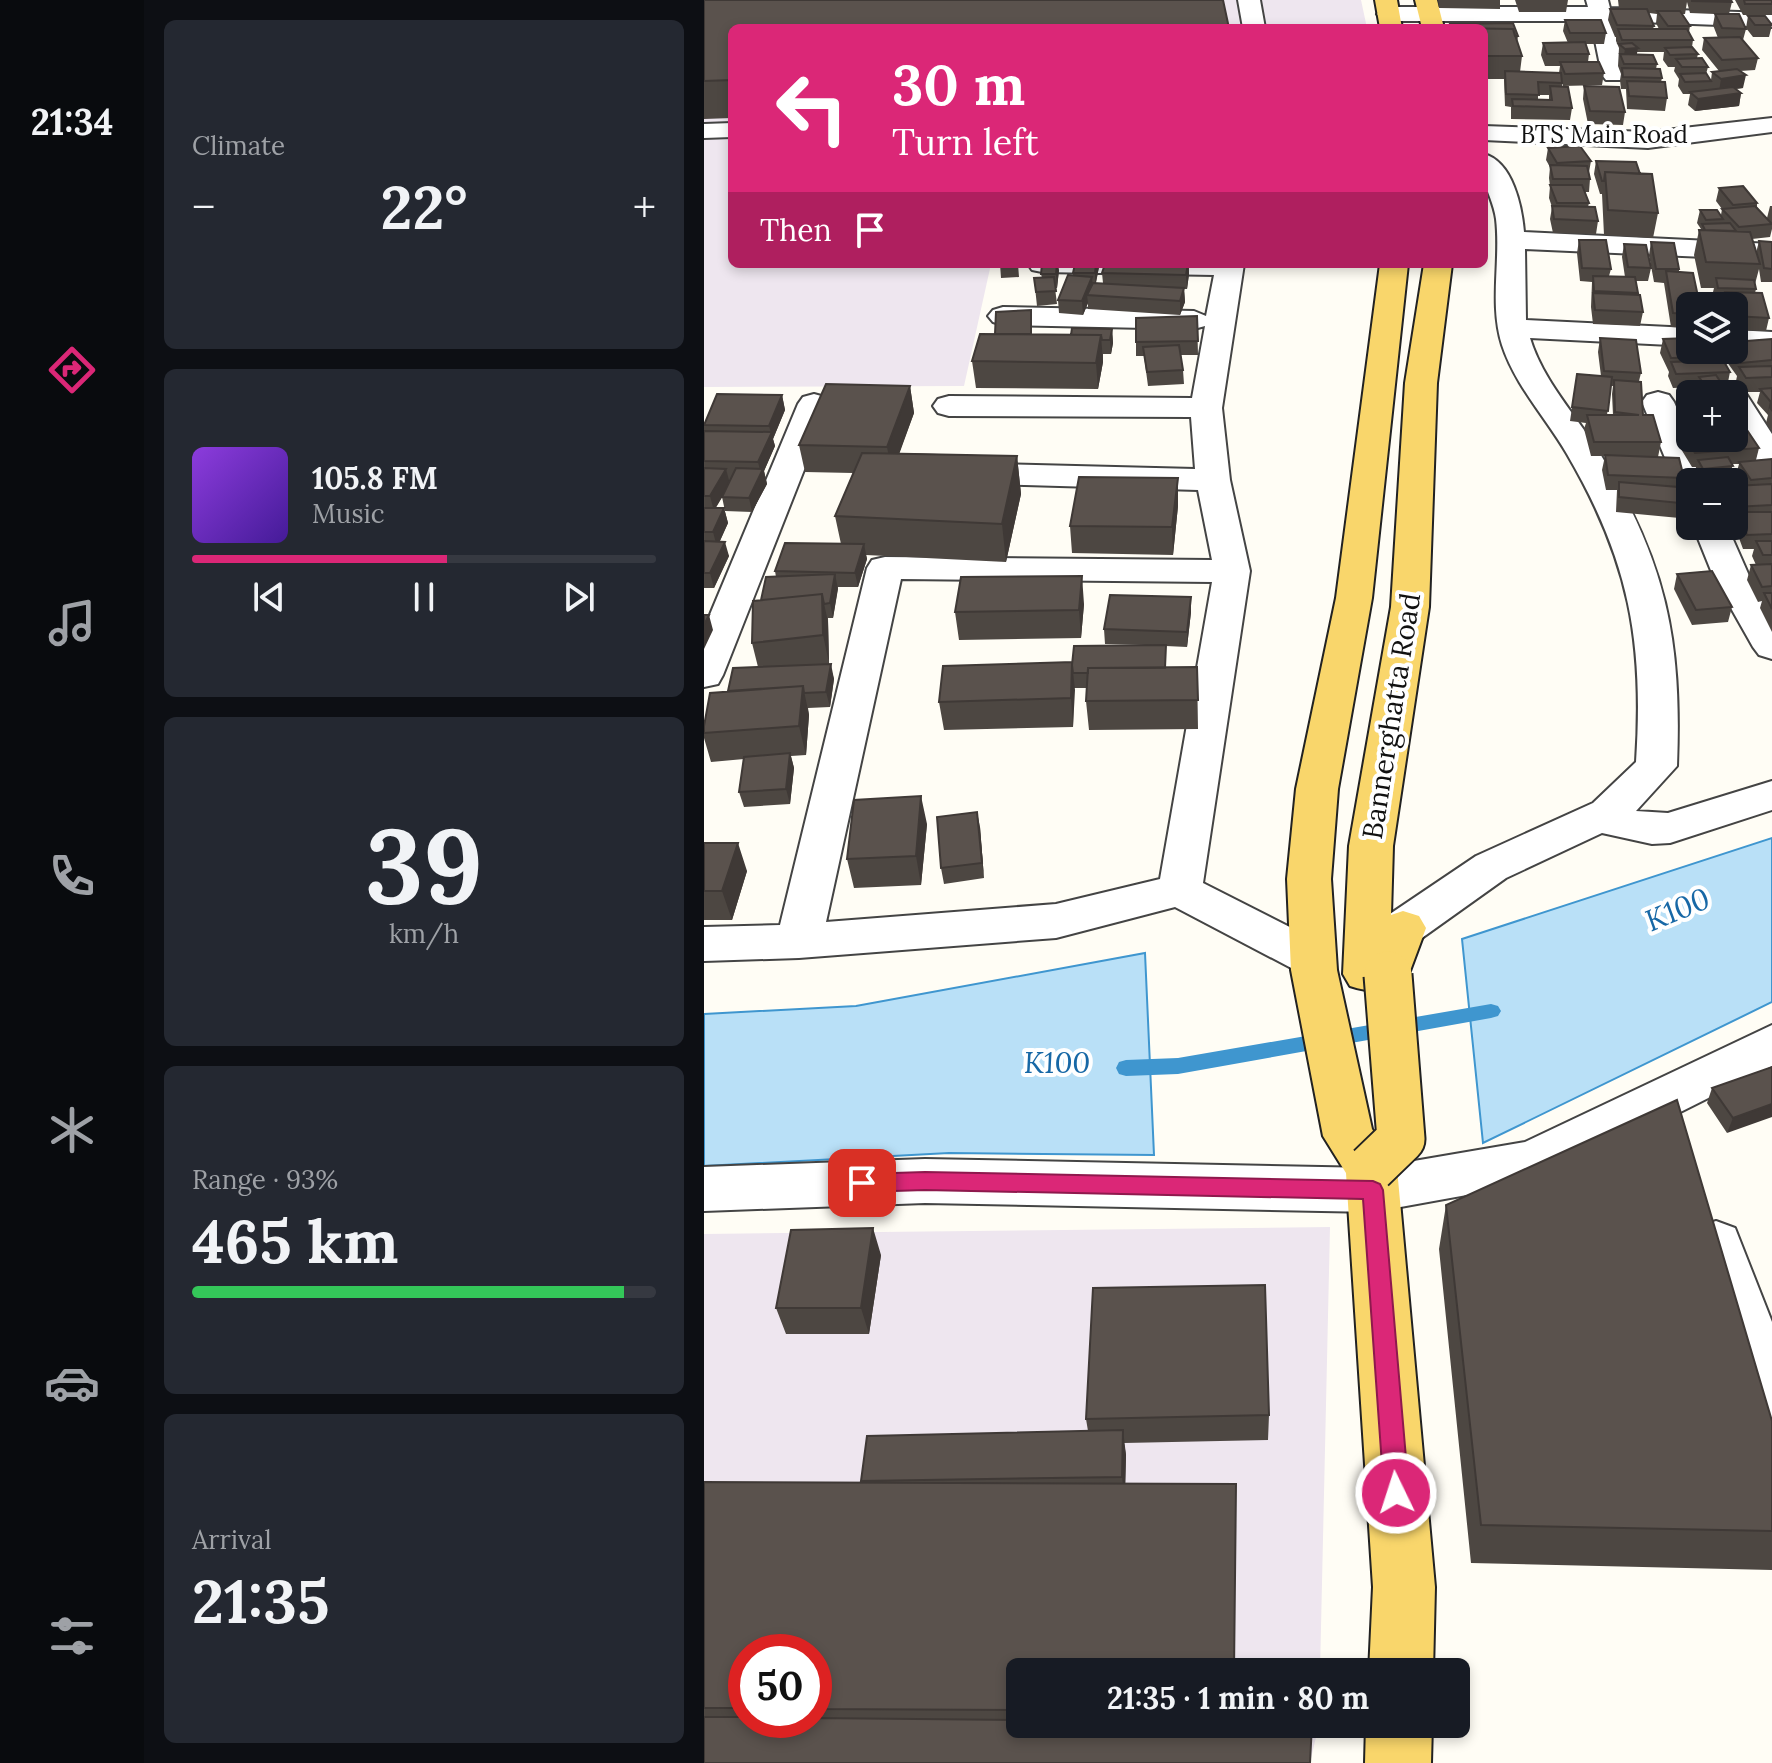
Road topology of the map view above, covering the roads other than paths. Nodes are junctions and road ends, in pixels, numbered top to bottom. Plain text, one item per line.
1 (1249, 0) edge
2 (1599, 7) edge
3 (1388, 14) edge
4 (1430, 14) edge
5 (1772, 20) edge
6 (1253, 24) edge
7 (1614, 75) dead end
8 (1772, 125) edge
9 (728, 130) edge
10 (704, 131) edge
11 (1725, 132) junction
12 (1488, 133) edge
13 (1772, 142) edge
14 (1488, 166) edge
15 (1510, 240) junction
16 (1772, 252) edge
17 (1230, 268) edge
18 (1394, 268) edge
19 (1437, 268) edge
20 (1003, 316) edge
21 (1221, 320) junction
22 (1513, 328) junction
23 (1676, 336) edge
24 (1748, 340) edge
25 (1772, 341) edge
26 (1658, 402) dead end
27 (814, 404) edge
28 (949, 406) dead end
29 (1206, 408) junction
30 (1748, 422) edge
31 (1772, 461) edge
32 (1686, 468) edge
33 (945, 473) edge
34 (1213, 480) junction
35 (1716, 540) edge
36 (1232, 571) junction
37 (1772, 647) edge
38 (704, 675) edge
39 (1772, 795) edge
40 (1599, 818) junction
41 (1180, 890) junction
42 (1403, 928) joint
43 (799, 941) junction
44 (704, 944) edge
45 (1313, 964) junction
46 (1377, 974) junction
47 (1772, 1044) edge
48 (1372, 1179) junction
49 (704, 1189) edge
50 (1701, 1204) edge
51 (1772, 1398) edge
52 (1401, 1658) edge
53 (1399, 1738) edge
54 (1398, 1763) edge

1 - 6 street
2 - 4 street
2 - 5 street
2 - 7 street
3 - 4 street
8 - 11 street, BTS Main Road
9 - 10 street
11 - 12 street, BTS Main Road
11 - 13 street
14 - 15 street
15 - 16 street
15 - 22 street
17 - 21 street
18 - 45 main road
19 - 46 main road, Bannerghatta Road
20 - 21 street
21 - 29 street
22 - 23 street
22 - 40 street
24 - 25 street
26 - 32 street
27 - 38 street
28 - 29 street
29 - 34 street
30 - 31 street
33 - 34 street
34 - 36 street
35 - 37 street
36 - 41 street
36 - 43 street
39 - 40 street
40 - 42 street
41 - 43 street
41 - 45 street
42 - 46 main road, Bannerghatta Road
43 - 44 street
45 - 48 main road
46 - 48 main road, Bannerghatta Road, bridge
47 - 48 street
48 - 49 street
48 - 52 main road
50 - 51 street
53 - 54 main road

